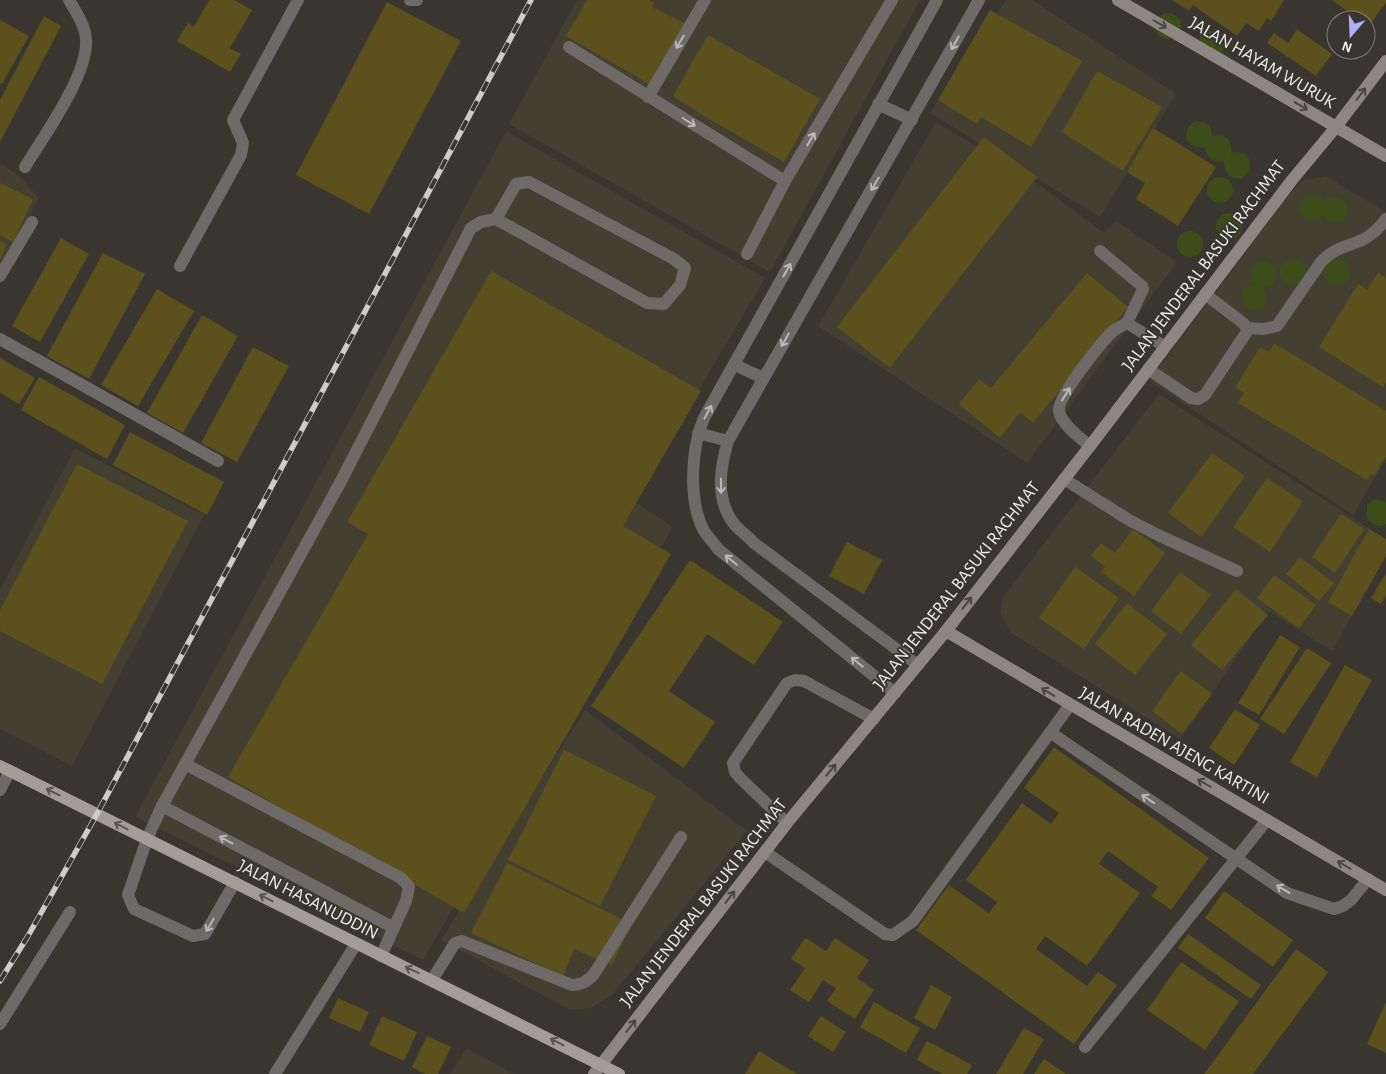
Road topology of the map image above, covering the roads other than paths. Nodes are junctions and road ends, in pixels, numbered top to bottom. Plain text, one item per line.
1 (69, 0) edge
2 (298, 0) edge
3 (410, 0) edge
4 (417, 0) edge
5 (705, 0) edge
6 (892, 0) edge
7 (937, 0) edge
8 (979, 0) edge
9 (1118, 0) edge
10 (569, 47) dead end
11 (1386, 62) edge
12 (648, 97) junction
13 (878, 104) junction
14 (912, 120) junction
15 (1336, 127) junction
16 (1386, 156) edge
17 (25, 167) dead end
18 (785, 181) junction
19 (1386, 219) edge
20 (496, 220) junction
21 (32, 222) dead end
22 (1100, 251) dead end
23 (747, 254) dead end
24 (180, 266) dead end
25 (0, 276) edge
26 (1205, 294) junction
27 (1127, 323) junction
28 (1247, 328) junction
29 (0, 339) edge
30 (1164, 346) junction
31 (735, 364) junction
32 (1148, 369) junction
33 (762, 378) junction
34 (698, 433) junction
35 (728, 441) junction
36 (1090, 446) junction
37 (218, 461) dead end
38 (1064, 479) junction
39 (1237, 571) dead end
40 (946, 631) junction
41 (918, 665) junction
42 (895, 693) junction
43 (1070, 705) junction
44 (874, 719) junction
45 (1051, 733) junction
46 (184, 764) junction
47 (5, 768) edge
48 (0, 790) edge
49 (162, 806) junction
50 (1267, 820) junction
51 (787, 822) junction
52 (681, 837) dead end
53 (147, 839) junction
54 (765, 852) junction
55 (1236, 858) junction
56 (1368, 879) junction
57 (235, 882) junction
58 (1386, 890) edge
59 (70, 912) dead end
60 (394, 928) junction
61 (356, 944) junction
62 (381, 956) junction
63 (432, 980) junction
64 (0, 1024) edge
65 (1085, 1047) dead end
66 (598, 1069) edge
67 (275, 1074) edge
68 (619, 1074) edge

1 - 17 street
2 - 24 street
3 - 4 street
5 -> 12 street
18 -> 6 street
7 - 13 street
8 -> 14 street
9 -> 15 main road, JALAN HAYAM WURUK
10 - 12 street
15 -> 11 main road, JALAN JENDERAL BASUKI RACHMAT
12 -> 18 street
13 - 14 street
31 -> 13 street
14 -> 33 street
15 - 16 main road, JALAN HAYAM WURUK
15 - 26 main road, JALAN JENDERAL BASUKI RACHMAT
18 - 23 street
19 - 28 street
20 - 20 street
20 - 46 street
21 - 25 street
22 - 27 street
26 - 28 street
26 - 30 main road, JALAN JENDERAL BASUKI RACHMAT
27 - 30 street
36 -> 27 street
28 - 32 street
29 - 37 street
30 - 32 main road, JALAN JENDERAL BASUKI RACHMAT
31 - 33 street
34 -> 31 street
32 - 36 main road, JALAN JENDERAL BASUKI RACHMAT
33 - 35 street
34 - 35 street
42 -> 34 street
35 -> 41 street
36 - 38 main road, JALAN JENDERAL BASUKI RACHMAT
38 - 39 street
40 -> 38 main road, JALAN JENDERAL BASUKI RACHMAT
40 - 41 main road, JALAN JENDERAL BASUKI RACHMAT
43 -> 40 main road, JALAN RADEN AJENG KARTINI
41 - 42 main road, JALAN JENDERAL BASUKI RACHMAT
42 - 44 main road, JALAN JENDERAL BASUKI RACHMAT
43 - 45 street
50 -> 43 main road, JALAN RADEN AJENG KARTINI
51 -> 44 main road, JALAN JENDERAL BASUKI RACHMAT
44 - 51 street
45 - 54 street
55 -> 45 street
46 - 49 street
46 - 60 street
47 - 48 street
53 -> 47 main road, JALAN HASANUDDIN
49 - 53 street
60 -> 49 street
50 - 55 street
56 -> 50 main road, JALAN RADEN AJENG KARTINI
51 - 54 main road, JALAN JENDERAL BASUKI RACHMAT
52 - 63 street
53 - 57 main road, JALAN HASANUDDIN
57 -> 53 street
66 -> 54 main road, JALAN JENDERAL BASUKI RACHMAT
56 -> 55 street
55 - 65 street
56 - 58 main road, JALAN RADEN AJENG KARTINI
61 -> 57 main road, JALAN HASANUDDIN
59 - 64 street
60 - 62 street
61 - 62 main road, JALAN HASANUDDIN
61 - 67 street
63 -> 62 main road, JALAN HASANUDDIN
66 -> 63 main road, JALAN HASANUDDIN
66 - 68 main road, JALAN HASANUDDIN

